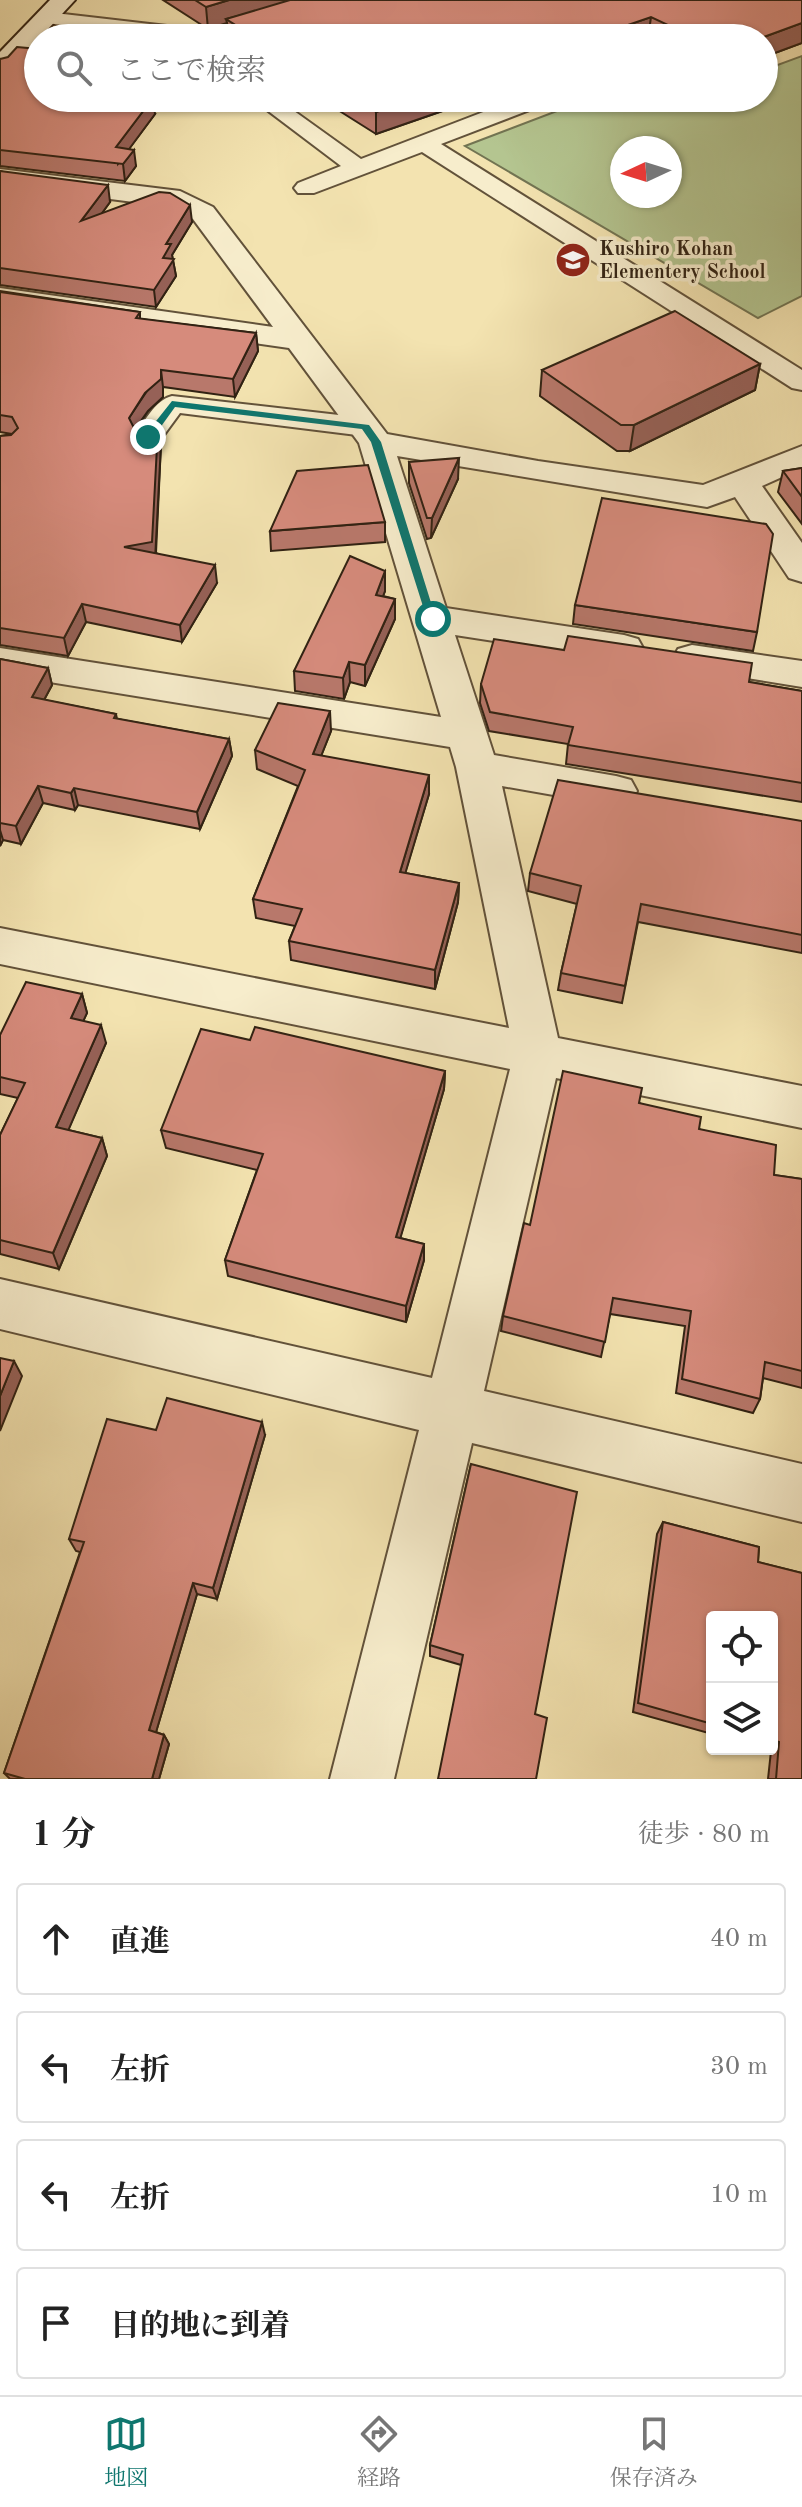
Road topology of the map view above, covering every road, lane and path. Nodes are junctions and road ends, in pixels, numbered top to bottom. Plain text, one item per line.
1 (63, 0) edge
2 (330, 0) edge
3 (46, 18) junction
4 (40, 24) edge
5 (98, 24) edge
6 (253, 24) edge
7 (24, 41) edge
8 (0, 66) edge
9 (281, 112) edge
10 (504, 112) edge
11 (424, 143) junction
12 (358, 168) junction
13 (0, 177) edge
14 (306, 188) dead end
15 (0, 297) edge
16 (301, 340) junction
17 (802, 382) edge
18 (371, 434) junction
19 (148, 437) edge
20 (802, 456) edge
21 (743, 484) junction
22 (802, 570) edge
23 (433, 619) junction
24 (0, 661) edge
25 (802, 674) edge
26 (472, 751) junction
27 (647, 796) edge
28 (0, 946) edge
29 (538, 1054) junction
30 (802, 1107) edge
31 (0, 1304) edge
32 (450, 1411) junction
33 (802, 1493) edge
34 (362, 1779) edge

1 - 3 street
2 - 6 lane
3 - 4 street
3 - 5 lane
7 - 8 street
9 - 12 lane
10 - 11 lane
11 - 12 lane
11 - 17 lane
12 - 14 lane
13 - 16 street
15 - 16 street
16 - 18 street
18 - 19 lane
18 - 21 street
18 - 23 street
20 - 21 street
21 - 22 street
23 - 25 street
23 - 26 street
24 - 26 street
26 - 27 street
26 - 29 street
28 - 29 street
29 - 30 street
29 - 32 street
31 - 32 street
32 - 33 street
32 - 34 street

